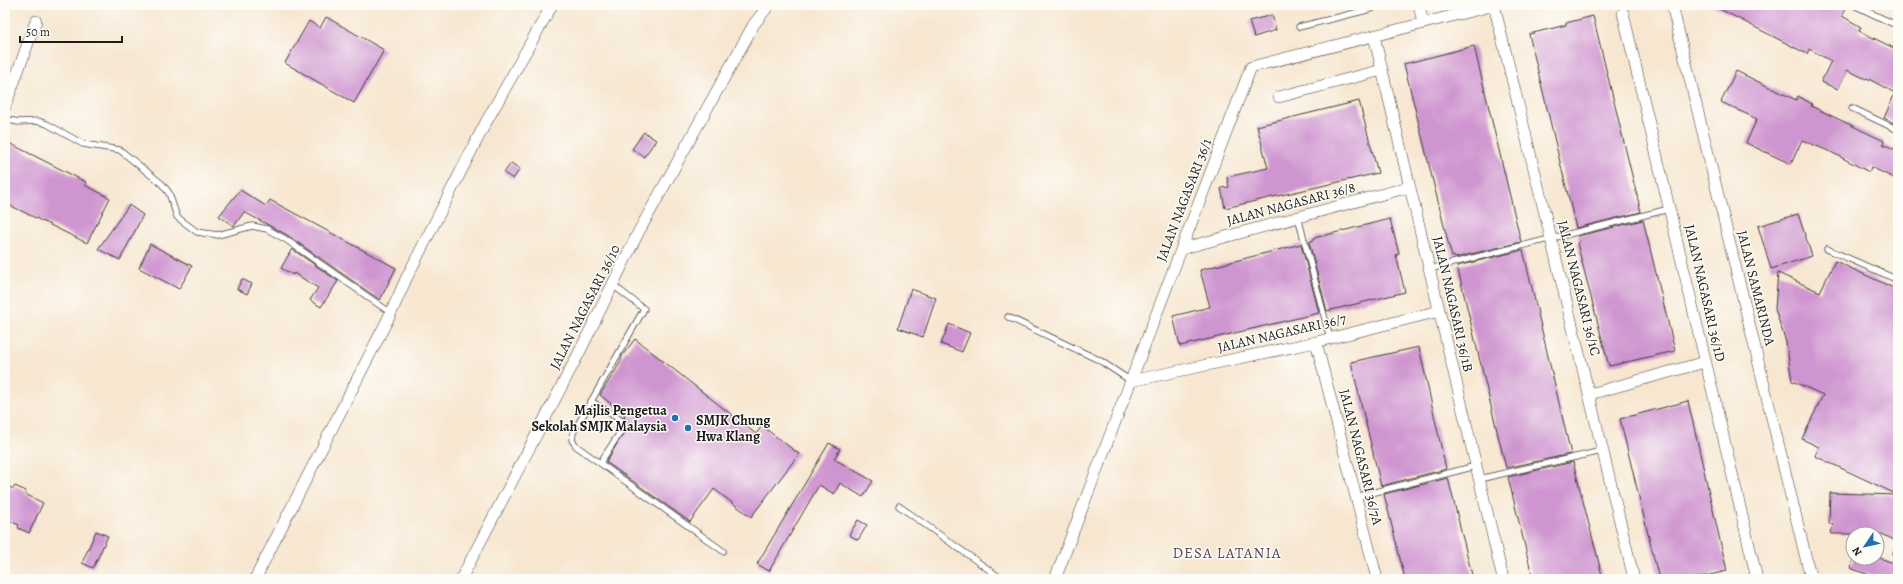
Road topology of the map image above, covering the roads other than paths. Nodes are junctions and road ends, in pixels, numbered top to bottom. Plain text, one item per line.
1 (552, 5) edge
2 (769, 5) edge
3 (1379, 5) edge
4 (1419, 5) edge
5 (1494, 5) edge
6 (1672, 5) edge
7 (1854, 5) edge
8 (1623, 13) dead end
9 (36, 21) dead end
10 (1423, 23) junction
11 (1898, 26) edge
12 (1299, 27) dead end
13 (1374, 36) junction
14 (1382, 70) junction
15 (1279, 97) dead end
16 (5, 107) edge
17 (1852, 108) dead end
18 (5, 119) edge
19 (1898, 130) edge
20 (1409, 187) junction
21 (1669, 209) junction
22 (1298, 217) junction
23 (1551, 239) junction
24 (1181, 249) junction
25 (1827, 249) dead end
26 (1429, 269) junction
27 (1898, 280) edge
28 (613, 285) junction
29 (1439, 311) junction
30 (391, 314) junction
31 (1008, 317) dead end
32 (1330, 338) junction
33 (1316, 342) junction
34 (1705, 362) junction
35 (1131, 381) junction
36 (1590, 394) junction
37 (591, 401) junction
38 (1602, 451) junction
39 (600, 463) junction
40 (1476, 466) junction
41 (1479, 479) junction
42 (1356, 497) junction
43 (899, 506) dead end
44 (723, 551) dead end
45 (1753, 578) edge
46 (255, 579) edge
47 (461, 579) edge
48 (1002, 579) edge
49 (1055, 579) edge
50 (1377, 579) edge
51 (1503, 579) edge
52 (1634, 579) edge
53 (1811, 579) edge

1 - 30 street
2 - 28 street, JALAN NAGASARI 36/10
3 - 12 lane
4 - 10 street
5 - 10 street, JALAN NAGASARI 36/1
5 - 23 street, JALAN NAGASARI 36/1C
6 - 53 street, JALAN SAMARINDA
7 - 11 lane
8 - 21 street, JALAN NAGASARI 36/1D
9 - 16 street
10 - 13 street, JALAN NAGASARI 36/1
13 - 14 street, JALAN NAGASARI 36/1B
13 - 24 street, JALAN NAGASARI 36/1
14 - 15 street
14 - 20 street, JALAN NAGASARI 36/1B
17 - 19 lane
18 - 30 lane
20 - 22 street, JALAN NAGASARI 36/8
20 - 26 street, JALAN NAGASARI 36/1B
21 - 23 lane
21 - 34 street, JALAN NAGASARI 36/1D
22 - 24 street, JALAN NAGASARI 36/8
22 - 32 lane
23 - 26 lane
23 - 36 street, JALAN NAGASARI 36/1C
24 - 35 street, JALAN NAGASARI 36/1
25 - 27 lane
26 - 29 street, JALAN NAGASARI 36/1B
28 - 37 lane
28 - 47 street, JALAN NAGASARI 36/10
29 - 32 street, JALAN NAGASARI 36/7
29 - 40 street, JALAN NAGASARI 36/1B
30 - 46 street
31 - 35 lane
32 - 33 street, JALAN NAGASARI 36/7
33 - 35 street, JALAN NAGASARI 36/7
33 - 42 street, JALAN NAGASARI 36/7A
34 - 36 street
34 - 45 street, JALAN NAGASARI 36/1D
35 - 49 street, JALAN NAGASARI 36/1
36 - 38 street, JALAN NAGASARI 36/1C
37 - 39 lane
37 - 39 lane
38 - 41 lane
38 - 52 street, JALAN NAGASARI 36/1C
39 - 44 lane
40 - 41 street, JALAN NAGASARI 36/1B
40 - 42 lane
41 - 51 street, JALAN NAGASARI 36/1B
42 - 50 street, JALAN NAGASARI 36/7A
43 - 48 lane

